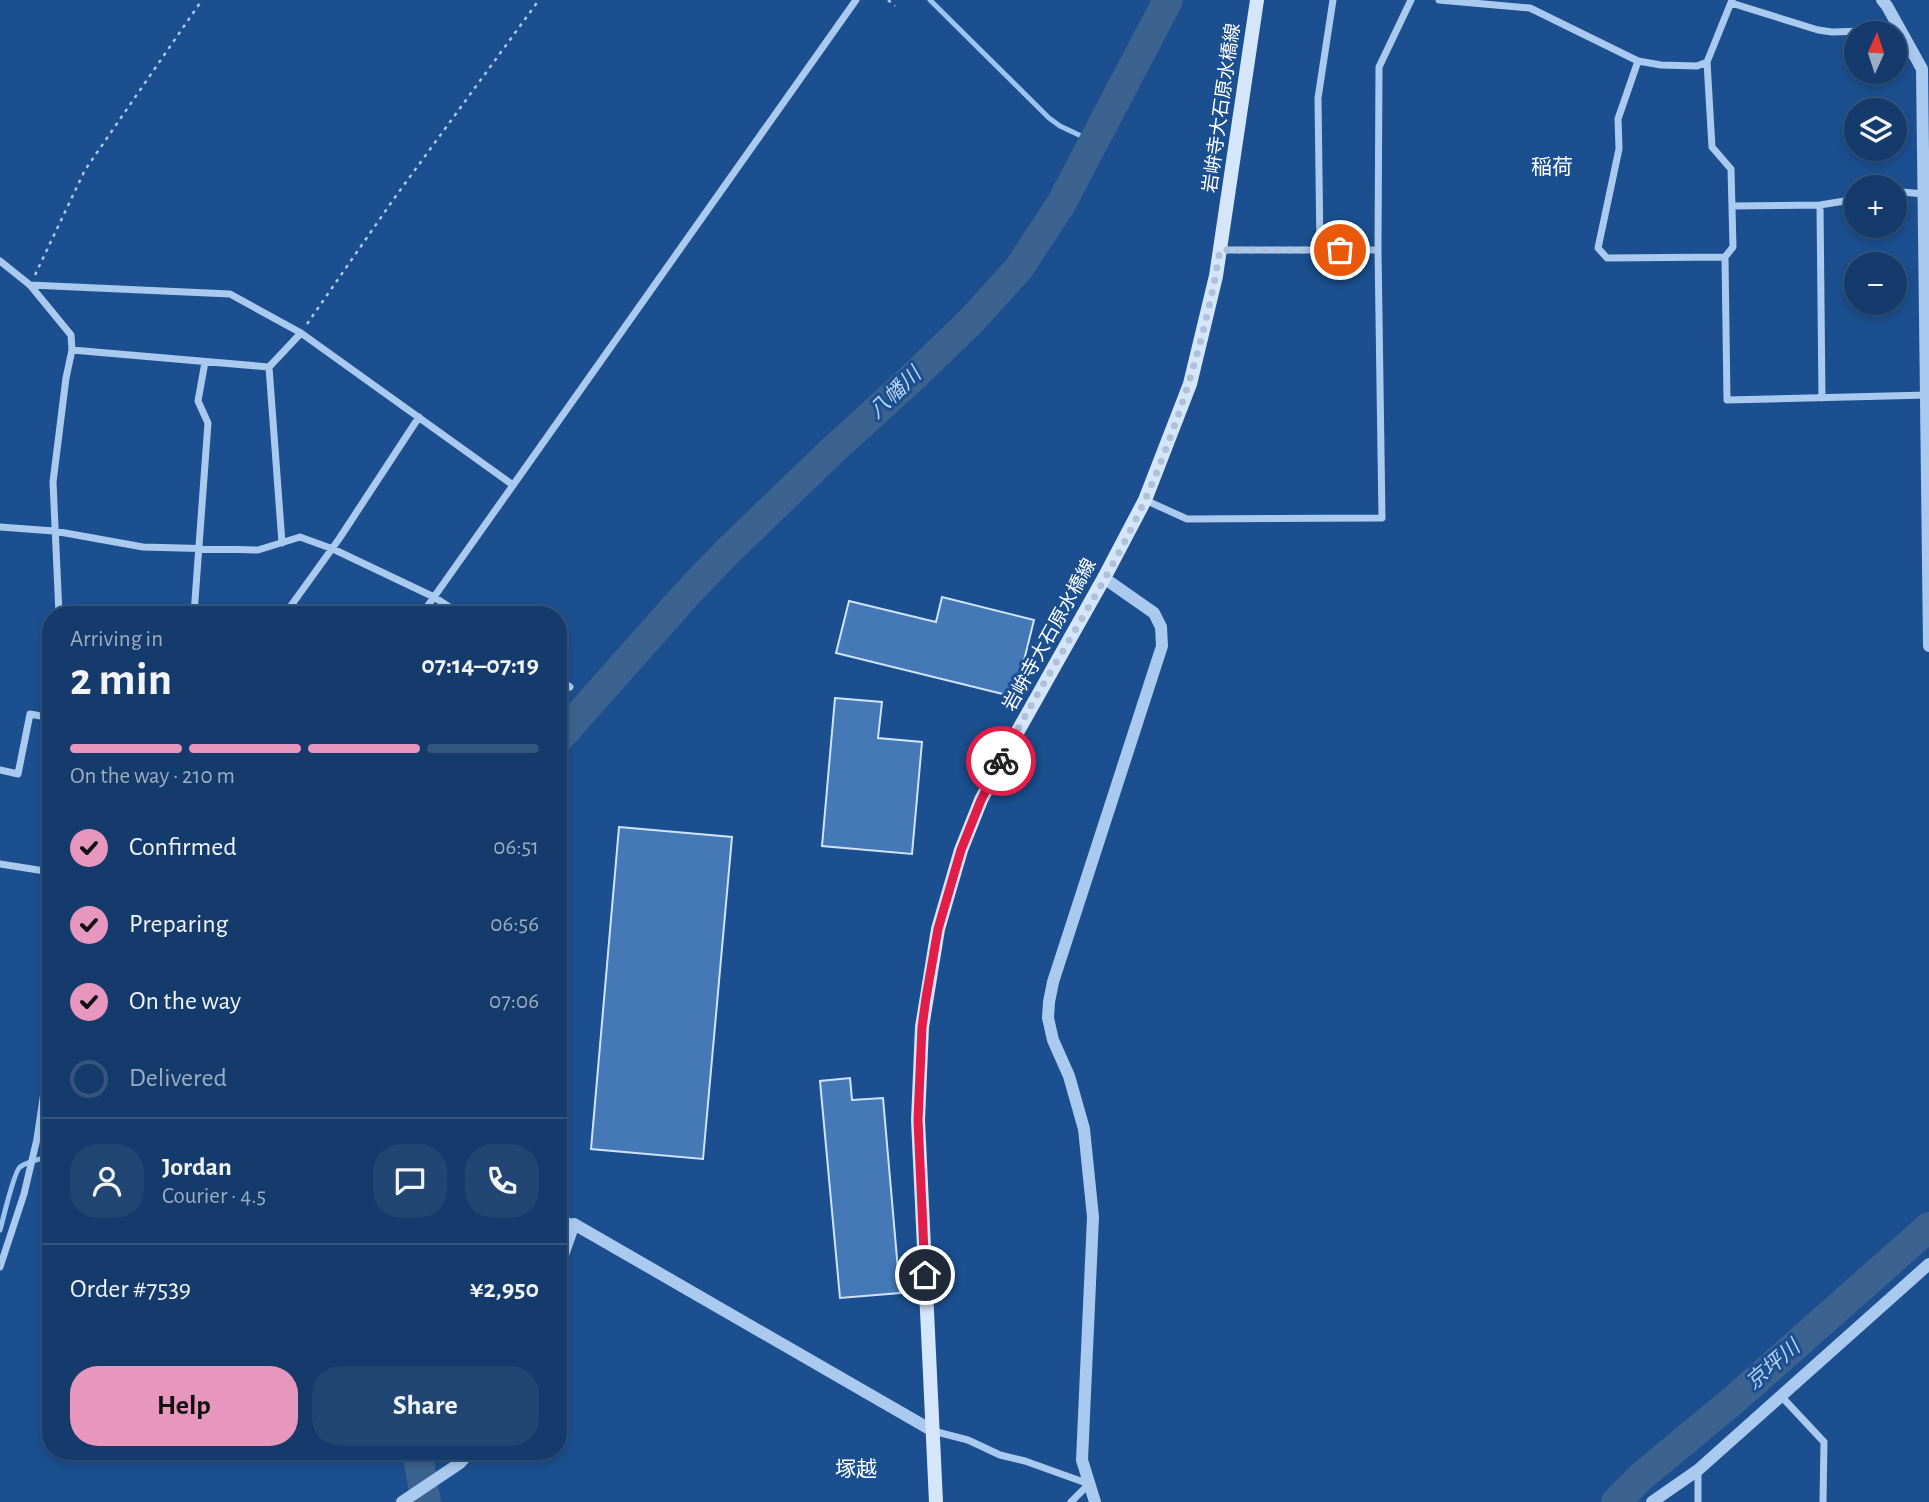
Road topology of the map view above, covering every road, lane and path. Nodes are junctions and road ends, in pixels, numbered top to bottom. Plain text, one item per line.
1 (202, 0) edge
2 (539, 0) edge
3 (856, 0) edge
4 (888, 0) edge
5 (1257, 0) edge
6 (1333, 0) edge
7 (1411, 0) edge
8 (1439, 0) edge
9 (1882, 0) edge
10 (1731, 1) edge
11 (1475, 2) edge
12 (895, 6) dead end
13 (1895, 21) edge
14 (1844, 32) edge
15 (1908, 44) edge
16 (1639, 61) junction
17 (1707, 62) junction
18 (1907, 192) edge
19 (1924, 194) junction
20 (1844, 201) edge
21 (1820, 205) junction
22 (1732, 206) junction
23 (1220, 250) junction
24 (1320, 250) junction
25 (1378, 250) junction
26 (1725, 257) junction
27 (0, 261) edge
28 (30, 285) junction
29 (301, 332) junction
30 (72, 350) junction
31 (205, 362) junction
32 (269, 367) junction
33 (1927, 395) junction
34 (1822, 398) junction
35 (419, 417) junction
36 (513, 485) junction
37 (1145, 500) junction
38 (0, 527) edge
39 (54, 531) junction
40 (282, 542) junction
41 (199, 548) junction
42 (332, 548) junction
43 (1104, 578) junction
44 (434, 597) junction
45 (60, 606) edge
46 (195, 606) edge
47 (291, 606) edge
48 (428, 606) edge
49 (448, 606) edge
50 (1929, 646) edge
51 (567, 685) edge
52 (570, 687) dead end
53 (42, 717) edge
54 (0, 771) edge
55 (0, 864) edge
56 (42, 871) edge
57 (42, 1105) edge
58 (567, 1220) edge
59 (574, 1224) junction
60 (567, 1244) edge
61 (1929, 1264) edge
62 (0, 1267) edge
63 (1780, 1395) junction
64 (933, 1431) junction
65 (463, 1460) edge
66 (1698, 1470) junction
67 (1089, 1484) junction
68 (402, 1502) edge
69 (936, 1502) edge
70 (1071, 1502) edge
71 (1095, 1502) edge
72 (1652, 1502) edge
73 (1698, 1502) edge
74 (1822, 1502) edge

1 - 28 path
2 - 29 path
3 - 36 street
4 - 12 path
5 - 23 main road, 岩峅寺大石原水橋線
6 - 24 street
7 - 25 street
8 - 11 street
9 - 13 street
10 - 14 street
10 - 17 street
11 - 16 street
15 - 19 street
16 - 17 street
16 - 26 street
17 - 22 street
18 - 19 street
19 - 33 street
20 - 21 street
21 - 22 street
21 - 34 street
22 - 26 street
23 - 24 street
23 - 37 main road, 岩峅寺大石原水橋線
24 - 25 street
25 - 37 street
26 - 34 street
27 - 28 street
28 - 29 street
28 - 30 street
29 - 32 street
29 - 35 street
30 - 31 street
30 - 39 street
31 - 32 street
31 - 41 street
32 - 40 street
33 - 34 street
33 - 50 street
35 - 36 street
35 - 42 street
36 - 44 street
37 - 43 main road, 岩峅寺大石原水橋線
38 - 39 street
39 - 41 street
39 - 45 street
40 - 41 street
40 - 42 street
41 - 46 street
42 - 44 street
42 - 47 street
43 - 64 main road, 岩峅寺大石原水橋線
43 - 67 street
44 - 48 street
44 - 49 street
51 - 52 street
53 - 54 street
55 - 56 street
57 - 62 street
58 - 59 street
59 - 60 street
59 - 64 street
61 - 63 street
63 - 66 street
63 - 74 street
64 - 67 street
64 - 69 main road, 岩峅寺大石原水橋線
65 - 68 street
66 - 72 street
66 - 73 street
67 - 70 street
67 - 71 street

